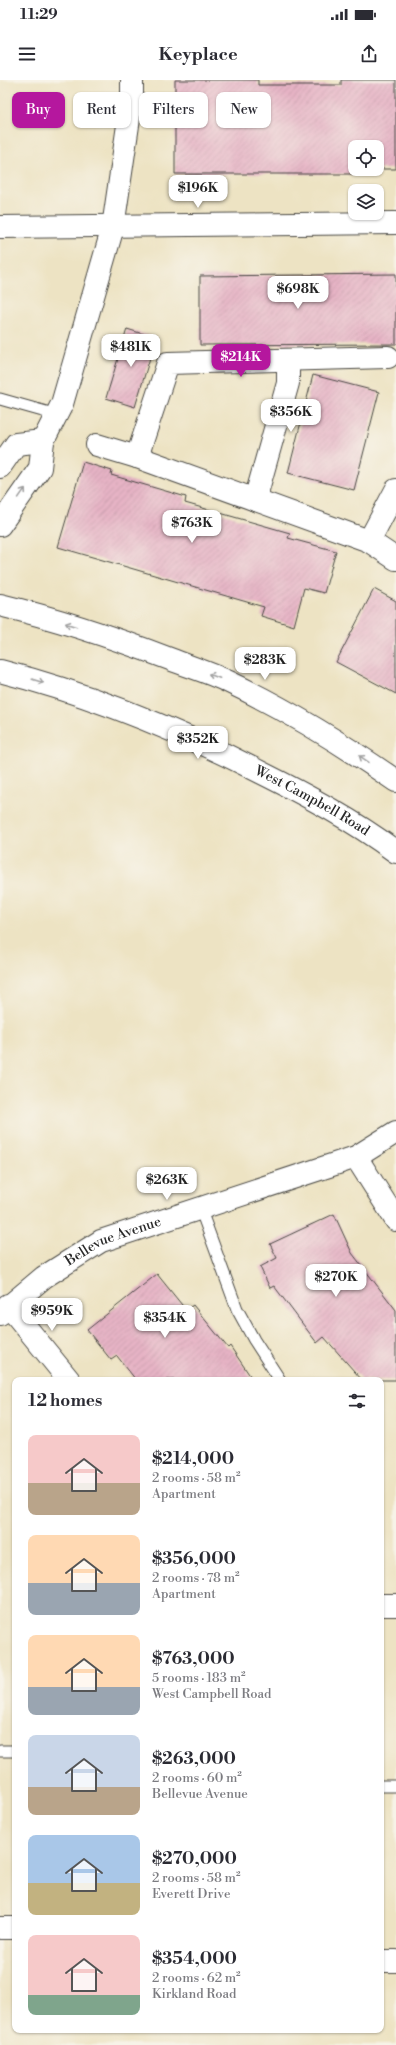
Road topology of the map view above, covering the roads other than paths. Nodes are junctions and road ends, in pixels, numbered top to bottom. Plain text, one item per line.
1 (132, 80) edge
2 (396, 224) edge
3 (0, 227) edge
4 (113, 227) junction
5 (388, 357) dead end
6 (288, 360) junction
7 (0, 399) edge
8 (57, 415) junction
9 (43, 441) junction
10 (97, 445) dead end
11 (138, 457) junction
12 (0, 467) edge
13 (396, 490) edge
14 (254, 500) junction
15 (0, 525) edge
16 (368, 541) junction
17 (396, 559) edge
18 (0, 605) edge
19 (0, 671) edge
20 (396, 781) edge
21 (396, 852) edge
22 (396, 1132) edge
23 (356, 1157) junction
24 (200, 1208) junction
25 (396, 1220) edge
26 (4, 1309) edge
27 (66, 1377) edge
28 (278, 1377) edge
29 (384, 1605) edge
30 (396, 1605) edge
31 (0, 1751) edge
32 (12, 1751) edge
33 (384, 1786) edge
34 (396, 1786) edge
35 (0, 1928) edge
36 (12, 1928) edge
37 (396, 1960) edge
38 (384, 1961) edge

1 - 4 street
2 - 4 street
3 - 4 street
4 - 8 street
5 - 6 street
6 - 11 street
6 - 14 street
7 - 8 lane
8 - 9 street
9 - 12 street
15 -> 9 street
10 - 11 street
11 - 14 street
13 - 16 street
14 - 16 street
16 - 17 street
20 -> 18 street
19 -> 21 street, West Campbell Road
22 - 23 street, Bellevue Avenue
23 - 24 street, Bellevue Avenue
23 - 25 street
24 - 26 street, Bellevue Avenue
24 - 28 lane
26 - 27 street
29 - 30 street
31 - 32 lane
33 - 34 lane
35 - 36 street
37 - 38 street

